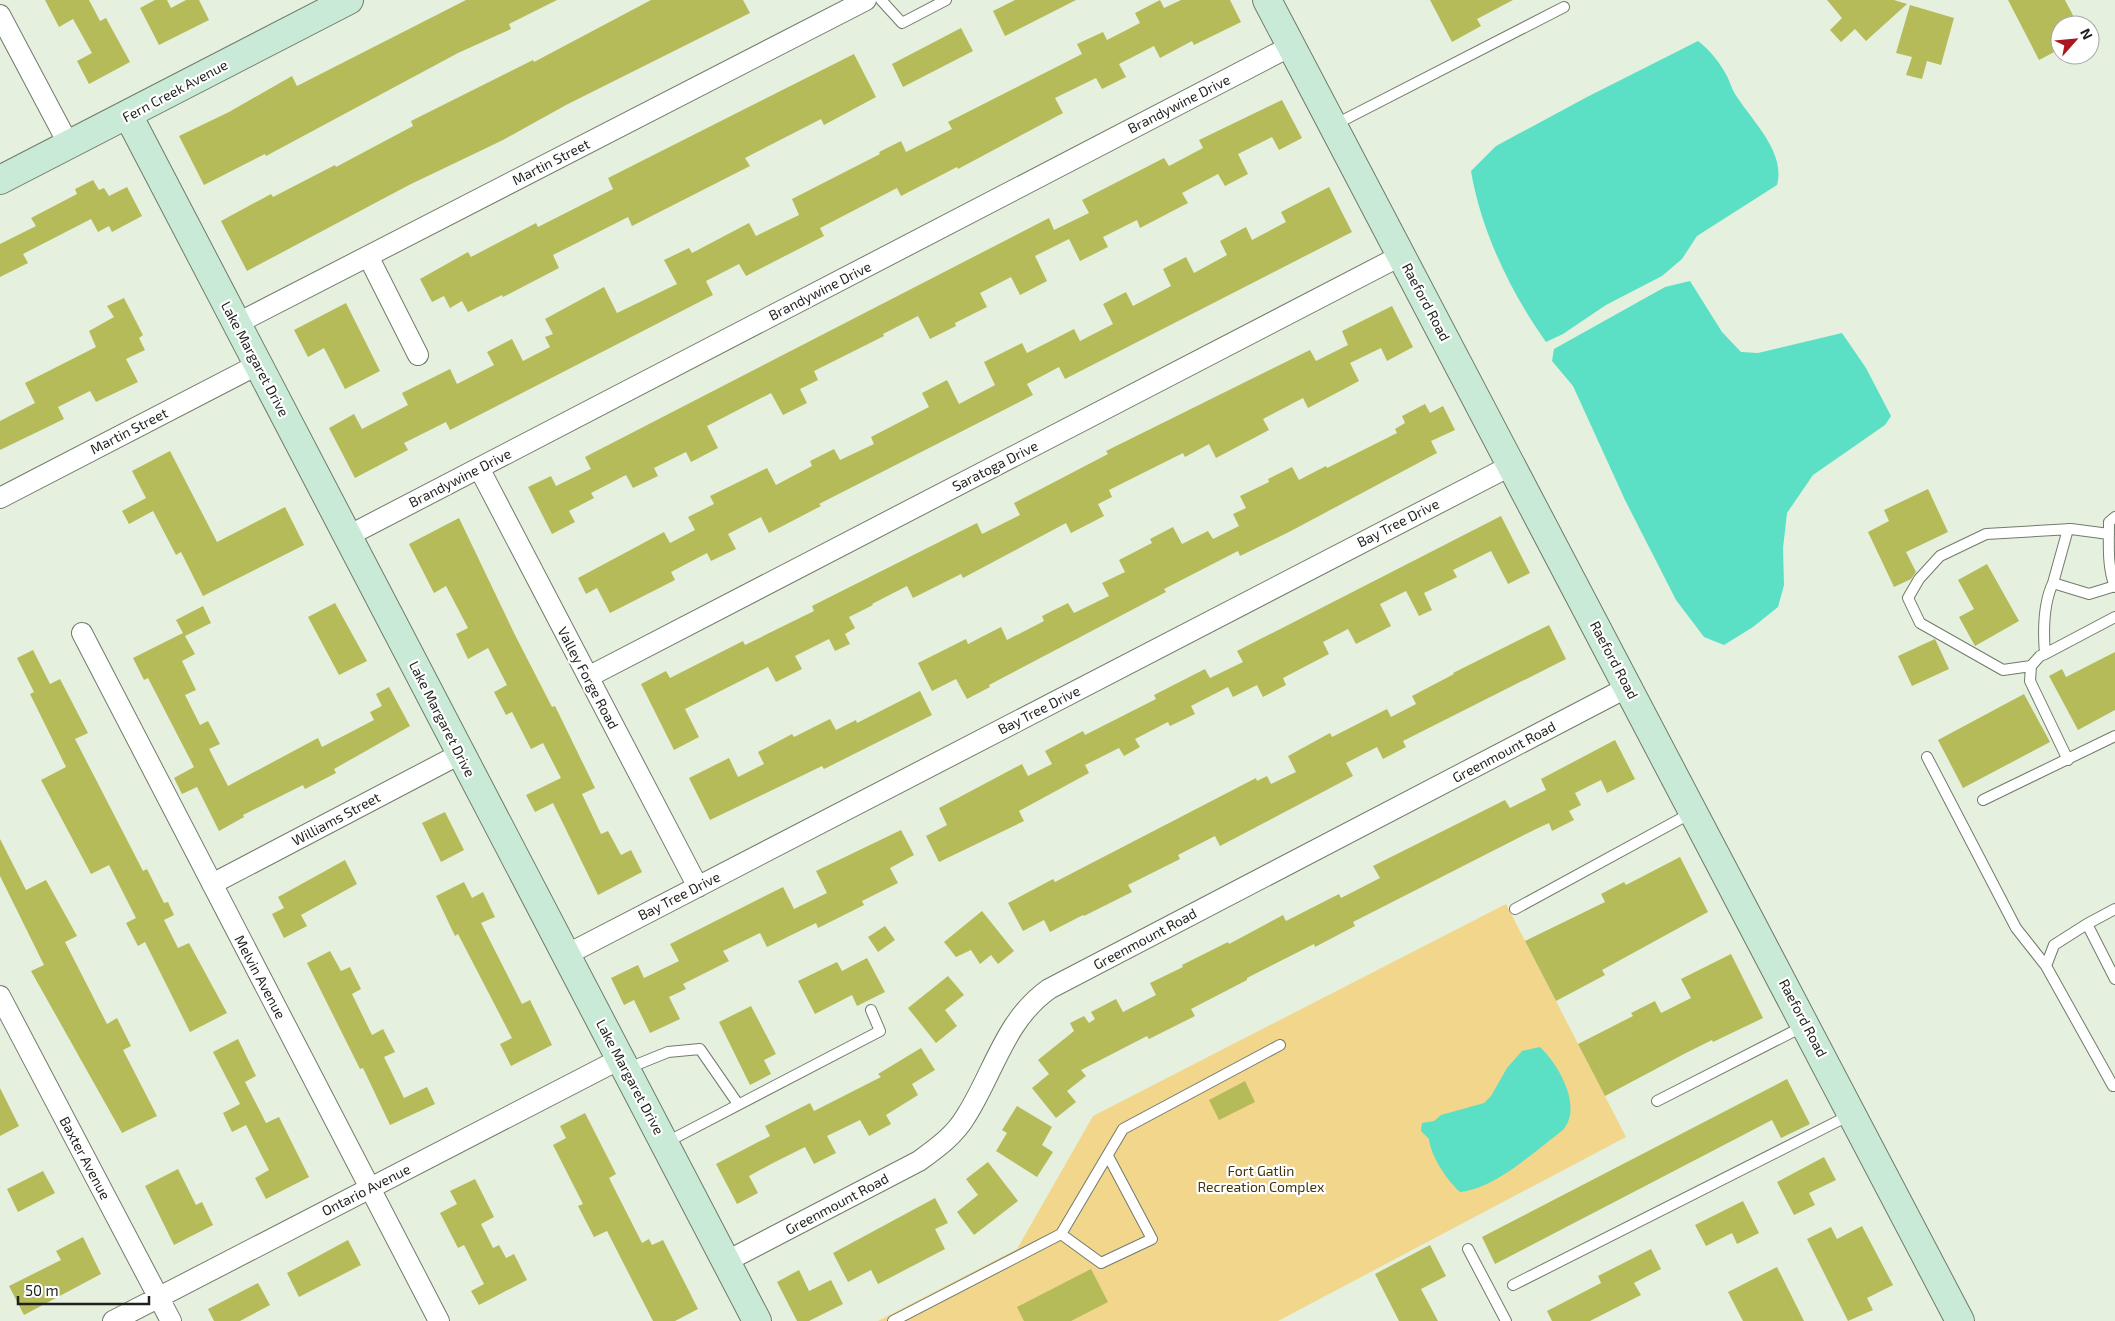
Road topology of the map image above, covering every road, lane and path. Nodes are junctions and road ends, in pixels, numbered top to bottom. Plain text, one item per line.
1 (349, 0) edge
2 (866, 0) edge
3 (881, 0) edge
4 (946, 0) edge
5 (1267, 0) edge
6 (1564, 7) dead end
7 (0, 16) edge
8 (1291, 46) junction
9 (128, 115) junction
10 (1333, 126) junction
11 (69, 145) junction
12 (0, 180) edge
13 (1402, 255) junction
14 (368, 256) junction
15 (236, 324) junction
16 (418, 355) dead end
17 (257, 365) junction
18 (1512, 465) junction
19 (479, 468) junction
20 (0, 498) edge
21 (2115, 517) edge
22 (2068, 529) junction
23 (2109, 534) junction
24 (348, 536) junction
25 (2053, 583) junction
26 (2115, 586) edge
27 (2115, 617) edge
28 (82, 633) dead end
29 (2045, 654) junction
30 (2030, 666) junction
31 (588, 677) junction
32 (1628, 687) junction
33 (2115, 736) edge
34 (460, 754) junction
35 (1927, 757) dead end
36 (2068, 760) junction
37 (1983, 800) dead end
38 (1694, 812) junction
39 (212, 884) junction
40 (698, 887) junction
41 (1516, 909) dead end
42 (2115, 909) edge
43 (2087, 924) junction
44 (566, 955) junction
45 (2046, 966) junction
46 (2115, 979) edge
47 (0, 996) edge
48 (871, 1010) dead end
49 (1807, 1025) junction
50 (1280, 1045) dead end
51 (622, 1064) junction
52 (2115, 1086) edge
53 (1657, 1101) dead end
54 (738, 1104) junction
55 (1853, 1113) junction
56 (664, 1143) junction
57 (1108, 1156) junction
58 (370, 1188) junction
59 (1061, 1234) junction
60 (1468, 1249) dead end
61 (727, 1262) junction
62 (1512, 1285) dead end
63 (158, 1297) junction
64 (113, 1321) edge
65 (171, 1321) edge
66 (440, 1321) edge
67 (758, 1321) edge
68 (893, 1321) edge
69 (1506, 1321) edge
70 (1960, 1321) edge

1 - 9 street, Fern Creek Avenue
2 - 14 street, Martin Street
3 - 4 lane
5 - 8 street, Raeford Road
6 - 10 lane
7 - 11 street
8 - 10 street, Raeford Road
8 - 19 street, Brandywine Drive
9 - 11 street, Fern Creek Avenue
9 - 15 street, Lake Margaret Drive
10 - 13 street, Raeford Road
11 - 12 street, Fern Creek Avenue
13 - 18 street, Raeford Road
13 - 31 street, Saratoga Drive
14 - 15 street, Martin Street
14 - 16 street
15 - 17 street, Lake Margaret Drive
17 - 20 street, Martin Street
17 - 24 street, Lake Margaret Drive
18 - 32 street, Raeford Road
18 - 40 street, Bay Tree Drive
19 - 24 street, Brandywine Drive
19 - 31 street, Valley Forge Road
21 - 23 lane
22 - 23 lane
22 - 25 lane
22 - 30 lane
23 - 26 lane
24 - 34 street, Lake Margaret Drive
25 - 26 lane
25 - 29 lane
27 - 29 lane
28 - 39 street, Melvin Avenue
29 - 30 lane
30 - 36 lane
31 - 40 street, Valley Forge Road
32 - 38 street, Raeford Road
32 - 61 street, Greenmount Road
33 - 36 lane
34 - 39 street, Williams Street
34 - 44 street, Lake Margaret Drive
35 - 45 lane
36 - 37 lane
38 - 41 lane
38 - 49 street, Raeford Road
39 - 58 street, Melvin Avenue
40 - 44 street, Bay Tree Drive
42 - 43 lane
43 - 45 lane
43 - 46 lane
44 - 51 street, Lake Margaret Drive
45 - 52 lane
47 - 63 street, Baxter Avenue
48 - 54 lane
49 - 53 lane
49 - 55 street, Raeford Road
50 - 57 lane
51 - 54 lane
51 - 56 street, Lake Margaret Drive
51 - 58 street, Ontario Avenue
54 - 56 lane
55 - 62 lane
55 - 70 street, Raeford Road
56 - 61 street, Lake Margaret Drive
57 - 59 lane
57 - 59 lane
58 - 63 street, Ontario Avenue
58 - 66 street, Melvin Avenue
59 - 68 lane
60 - 69 lane
61 - 67 street, Lake Margaret Drive
63 - 64 street, Ontario Avenue
63 - 65 street, Baxter Avenue

